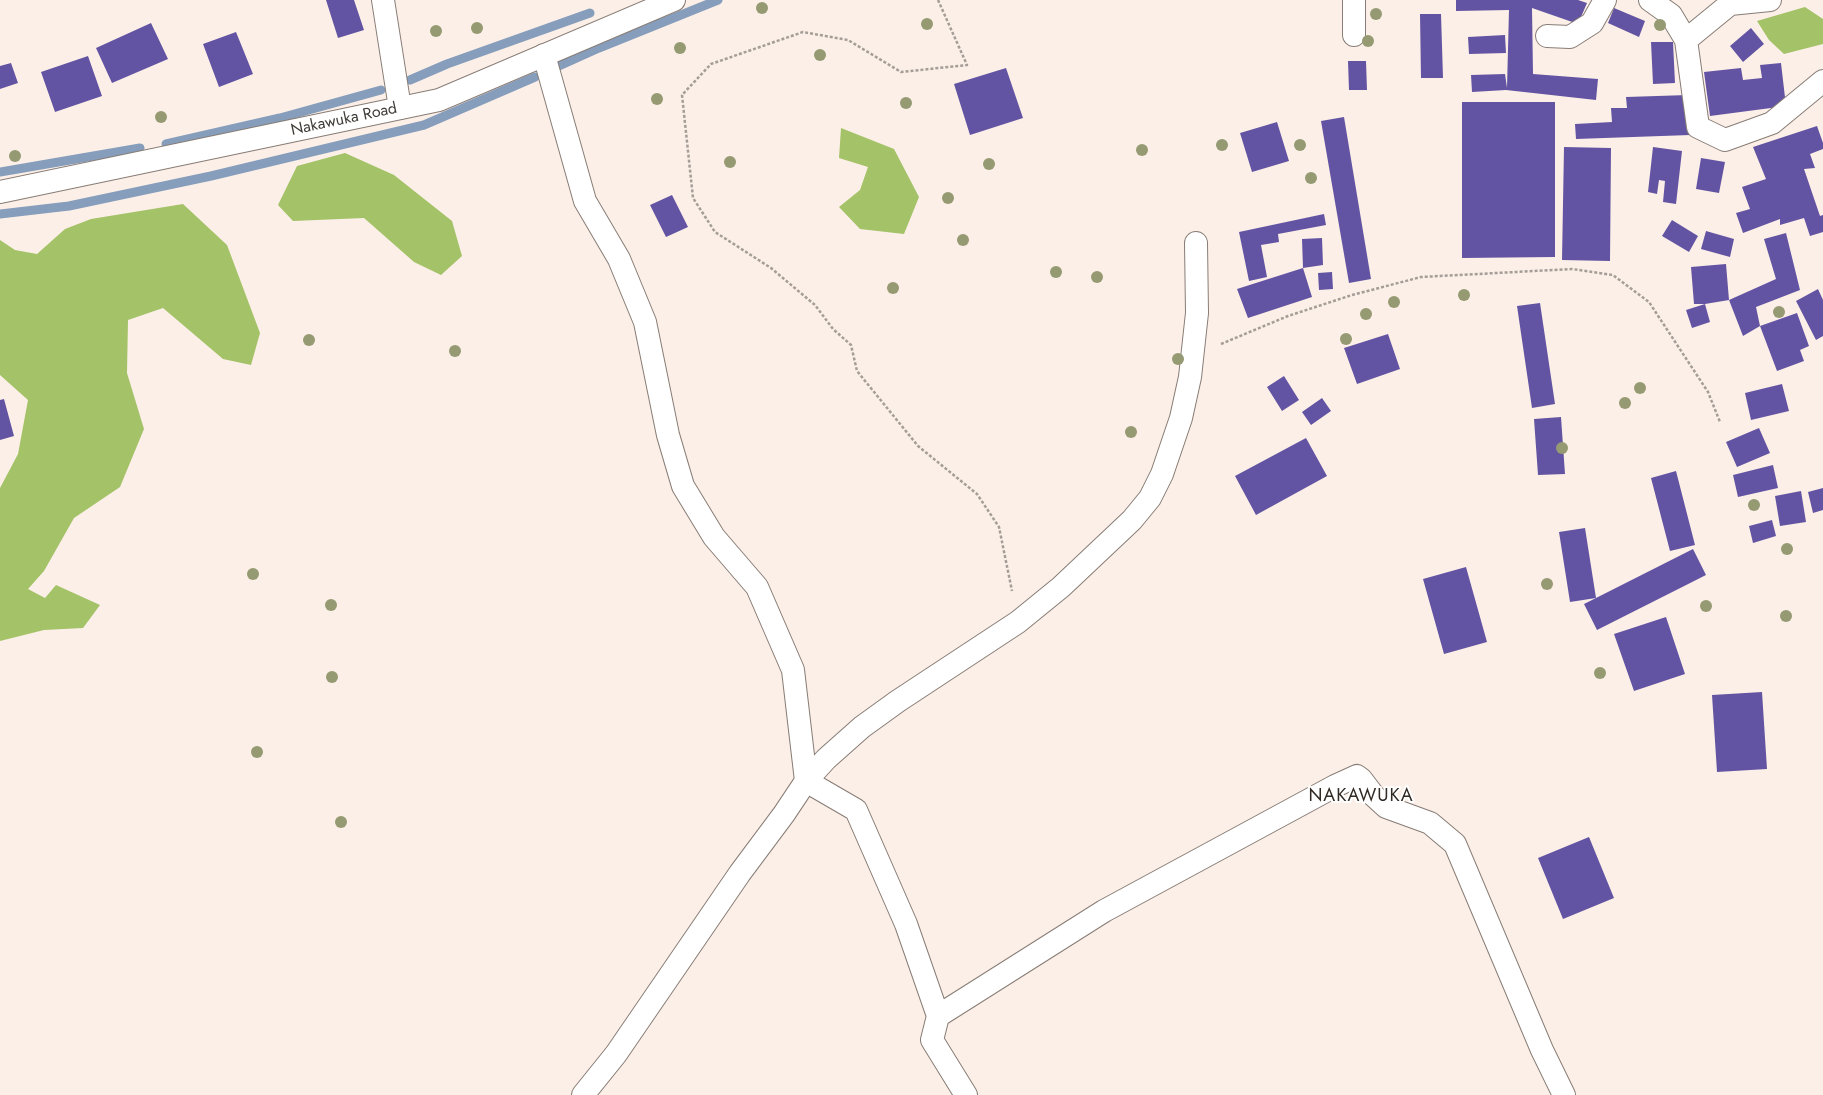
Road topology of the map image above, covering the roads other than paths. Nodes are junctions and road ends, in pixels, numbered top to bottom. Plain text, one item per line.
1 (383, 0) edge
2 (674, 0) edge
3 (1354, 0) edge
4 (1605, 0) edge
5 (1650, 0) edge
6 (1770, 0) edge
7 (1354, 35) dead end
8 (1546, 36) dead end
9 (1686, 40) junction
10 (544, 55) junction
11 (1823, 82) edge
12 (400, 108) junction
13 (0, 192) edge
14 (1196, 243) dead end
15 (806, 781) junction
16 (938, 1016) junction
17 (583, 1095) edge
18 (966, 1095) edge
19 (1564, 1095) edge

1 - 12 street
2 - 10 street, Nakawuka Road
3 - 7 street
4 - 8 street
5 - 9 street
6 - 9 street
9 - 11 street
10 - 12 street, Nakawuka Road
10 - 15 street
12 - 13 street, Nakawuka Road
14 - 15 street
15 - 16 street
15 - 17 street
16 - 18 street
16 - 19 street

